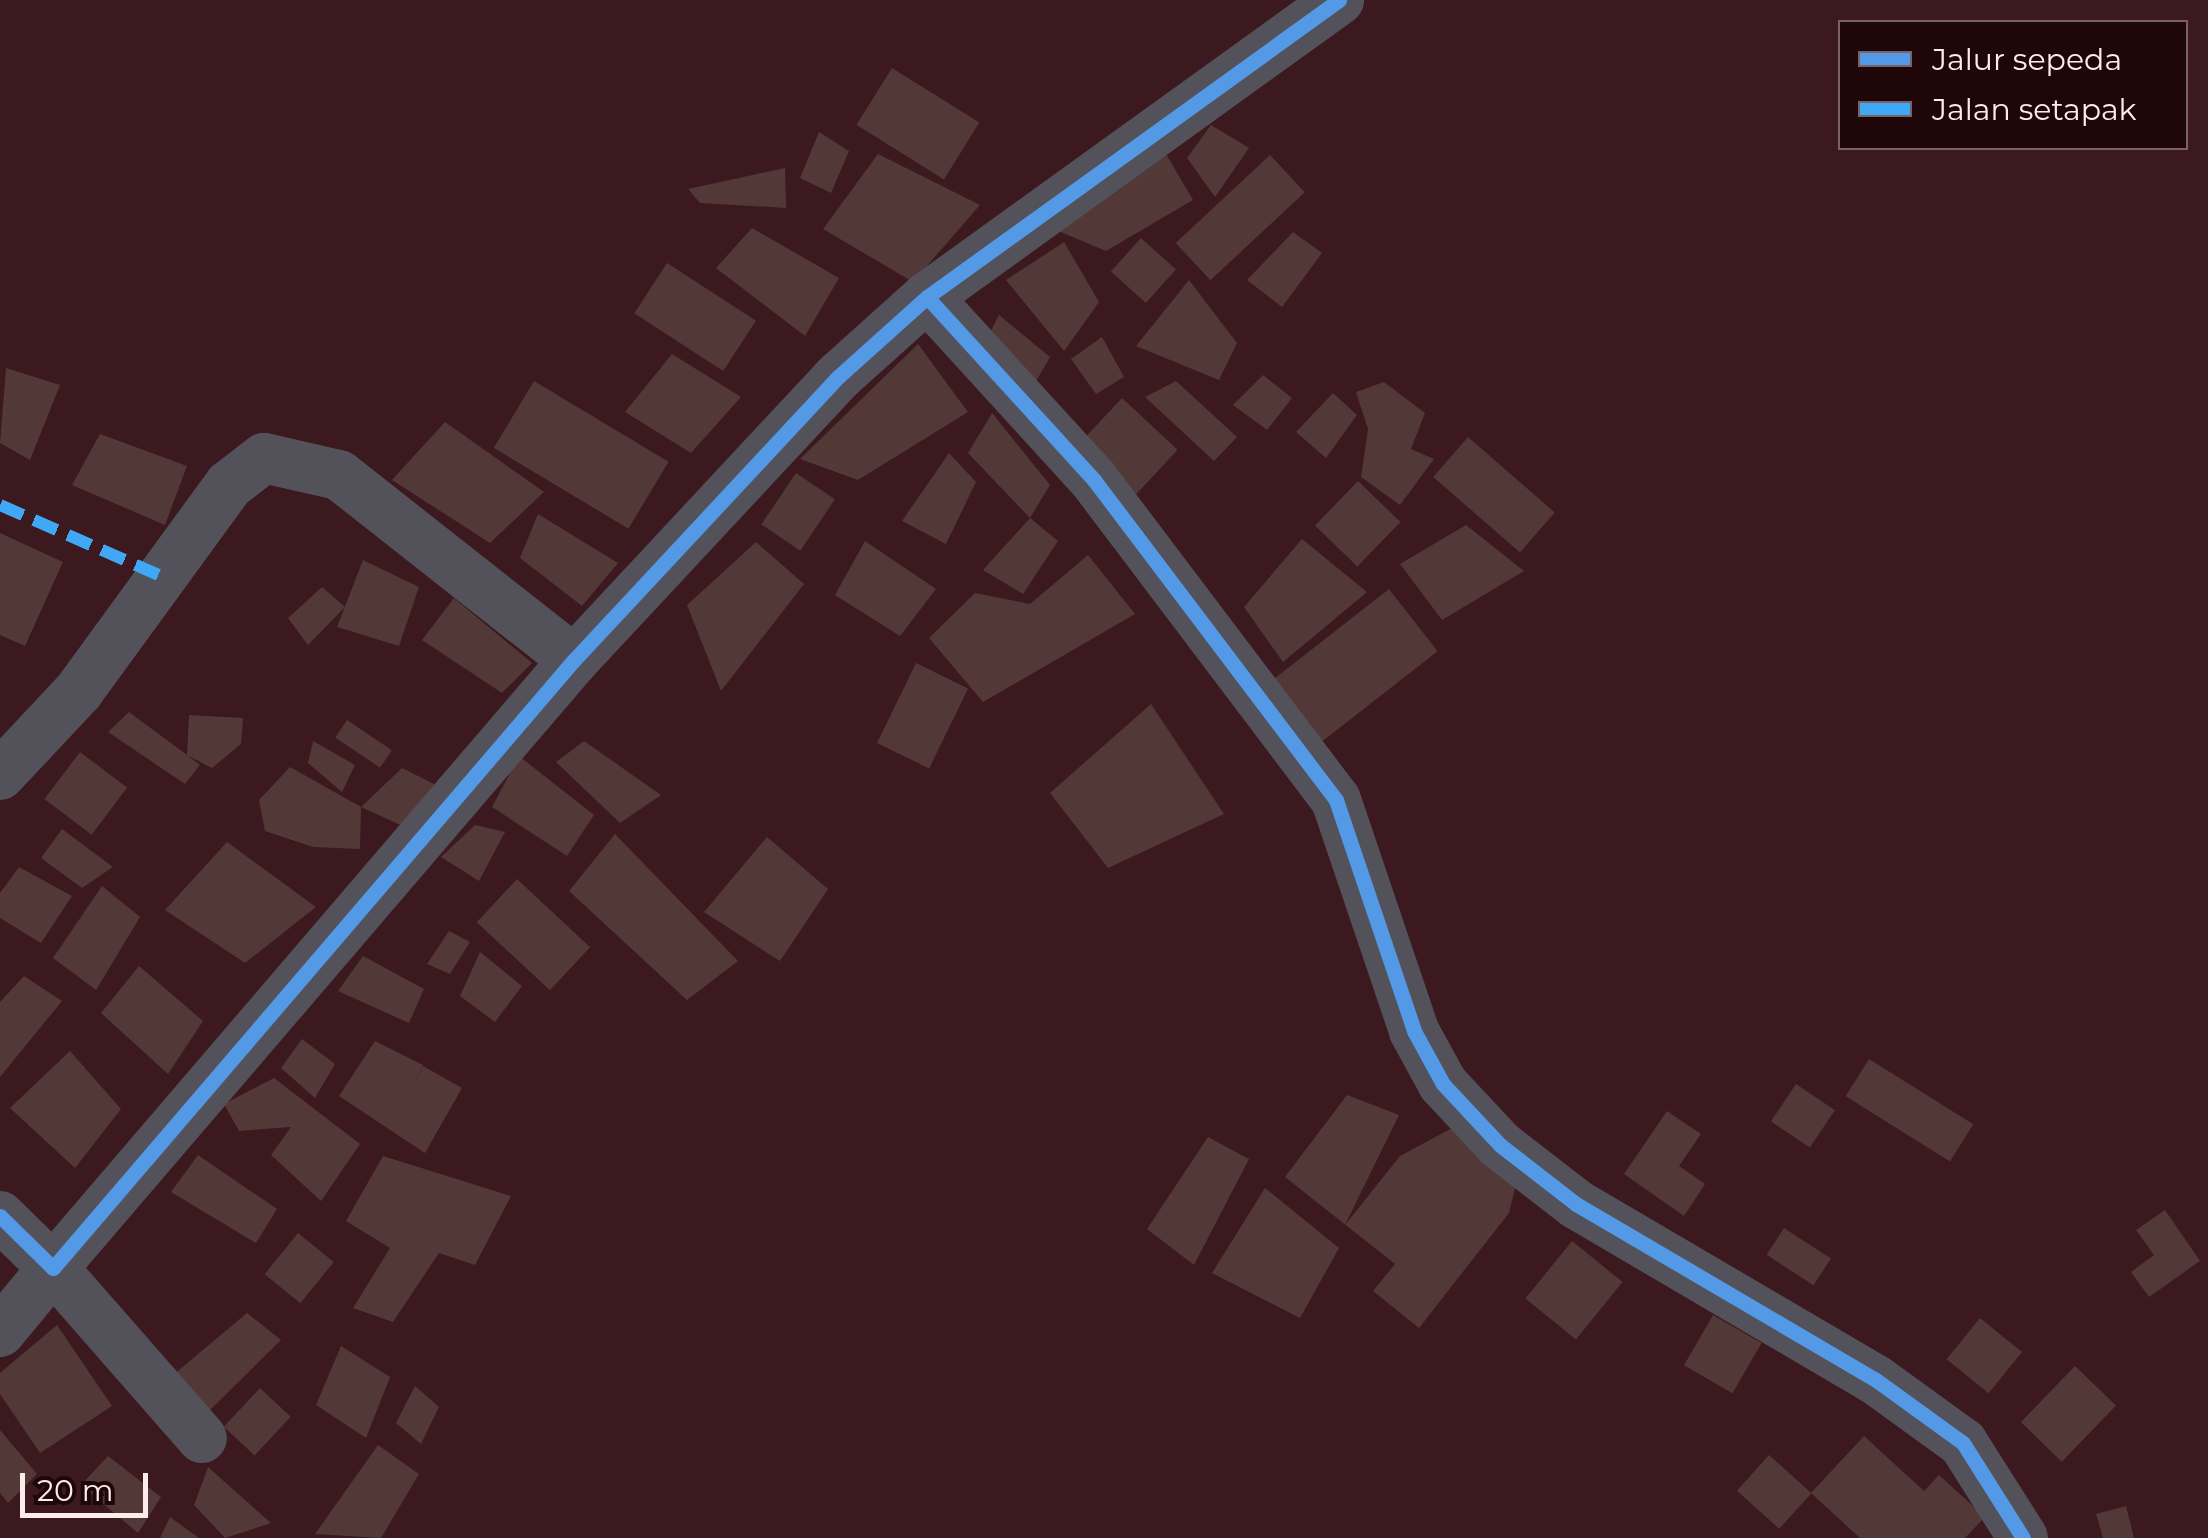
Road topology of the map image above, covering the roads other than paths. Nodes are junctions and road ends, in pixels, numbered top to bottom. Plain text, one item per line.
1 (1339, 0) edge
2 (927, 297) junction
3 (574, 660) junction
4 (0, 775) edge
5 (0, 1216) edge
6 (53, 1268) junction
7 (0, 1332) edge
8 (202, 1438) dead end
9 (2023, 1538) edge

1 - 2 street
2 - 3 street
2 - 9 street
3 - 4 street
3 - 6 street
5 - 6 street
6 - 7 street
6 - 8 street

